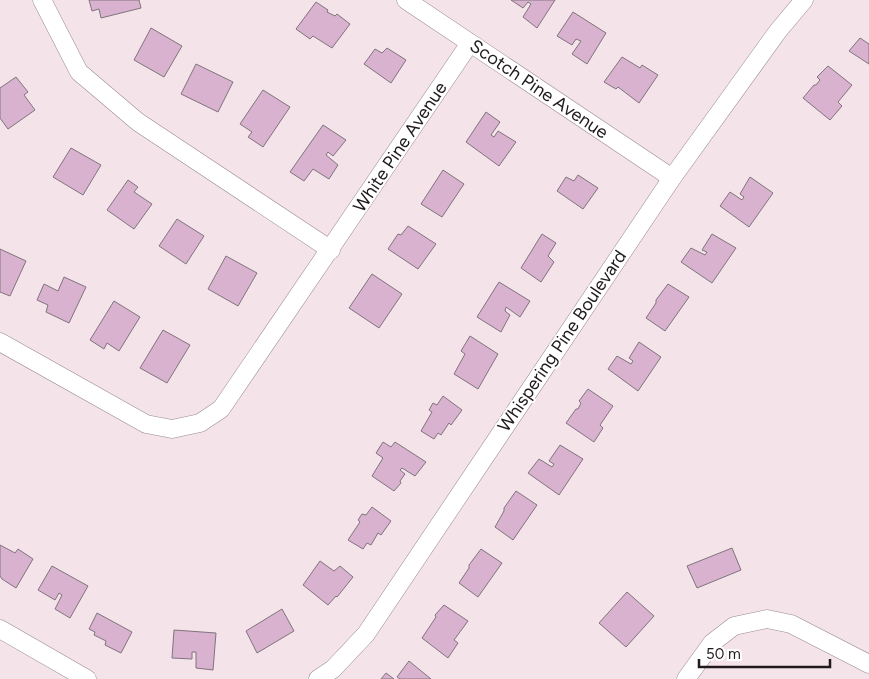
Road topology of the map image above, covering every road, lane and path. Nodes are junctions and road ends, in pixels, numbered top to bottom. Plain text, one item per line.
1 (42, 0) edge
2 (406, 0) edge
3 (804, 0) edge
4 (470, 43) junction
5 (672, 178) junction
6 (331, 250) junction
7 (0, 342) edge
8 (0, 629) edge
9 (869, 664) edge
10 (87, 679) edge
11 (318, 679) edge
12 (686, 679) edge

1 - 6 street
2 - 4 street, Scotch Pine Avenue
3 - 5 street, Whispering Pine Boulevard
4 - 5 street, Scotch Pine Avenue
4 - 6 street, White Pine Avenue
5 - 11 street, Whispering Pine Boulevard
6 - 7 street, White Pine Avenue
8 - 10 street
9 - 12 street

